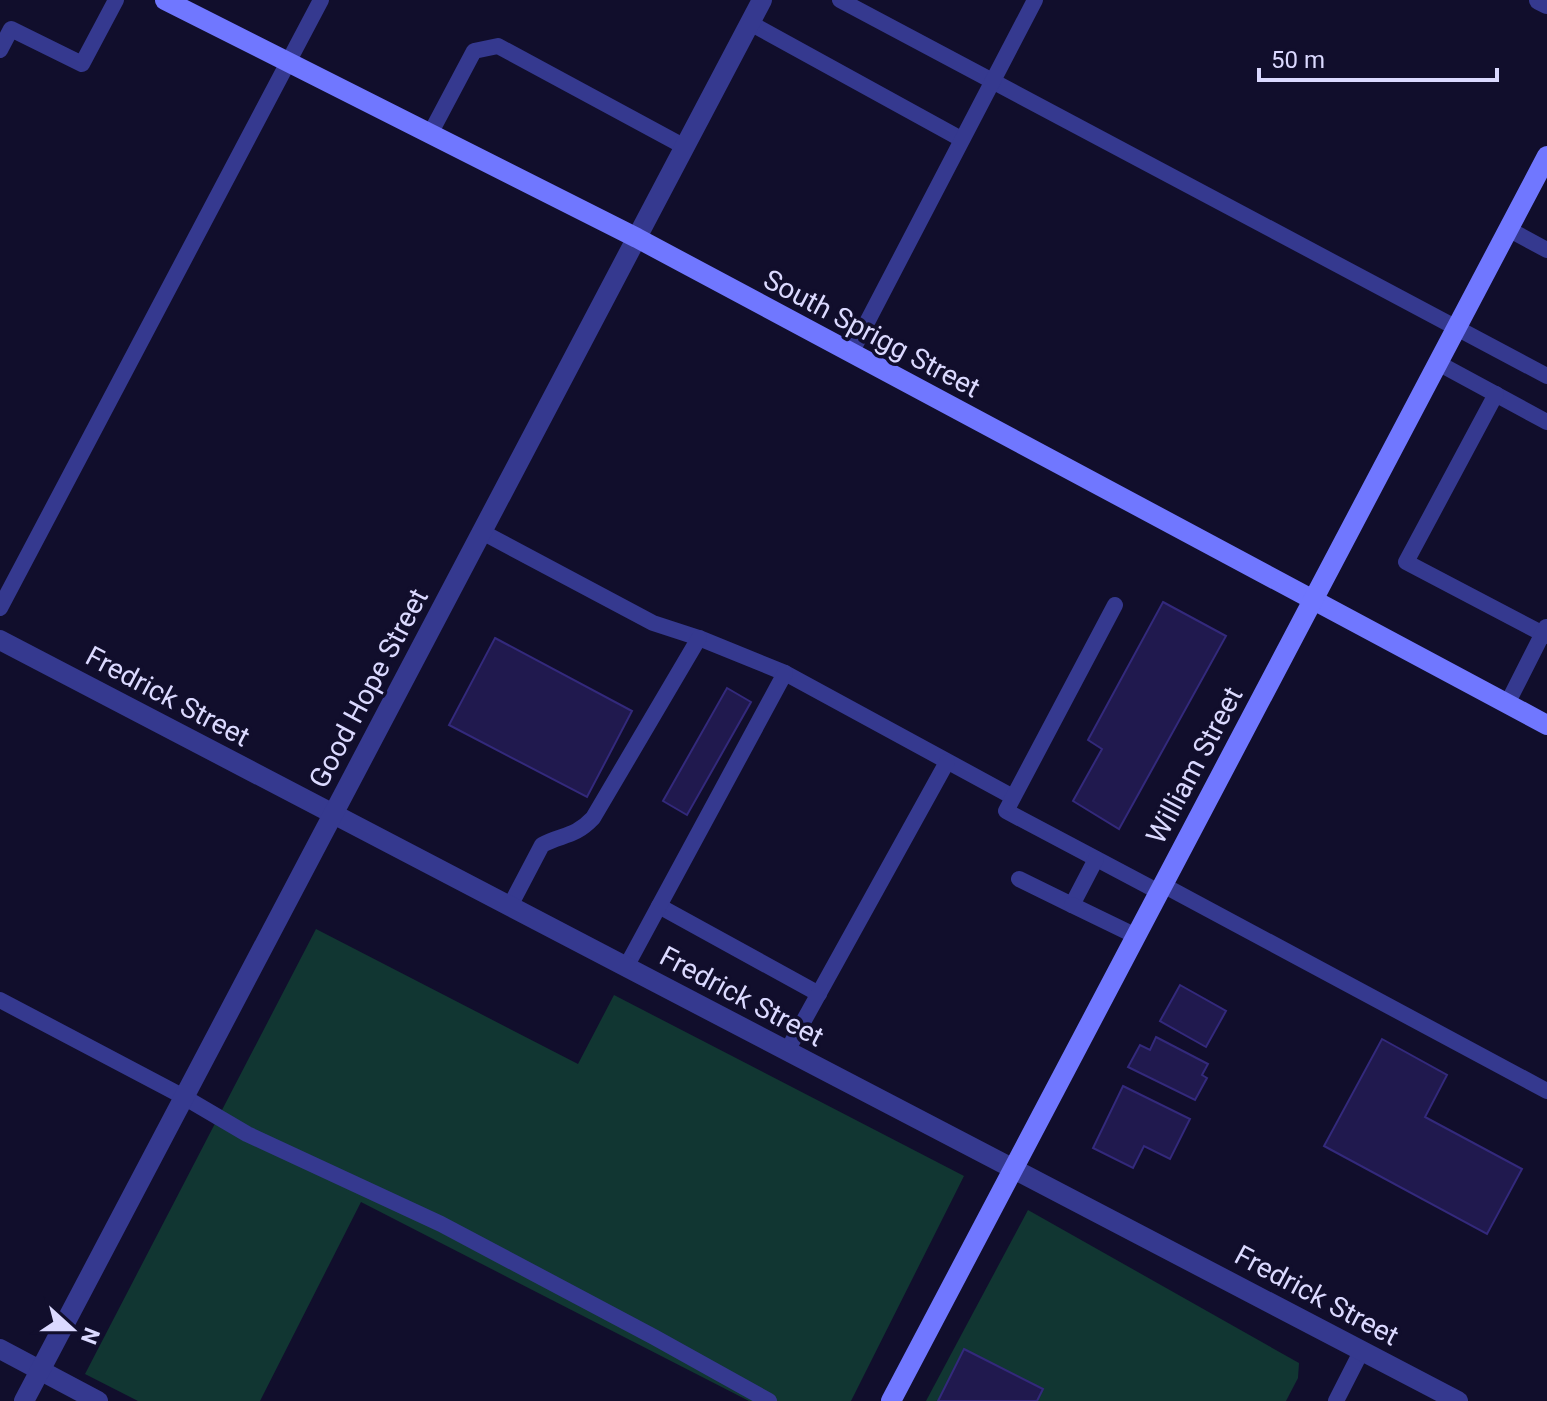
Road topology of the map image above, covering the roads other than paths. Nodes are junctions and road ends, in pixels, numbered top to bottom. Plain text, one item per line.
1 (116, 0) edge
2 (165, 0) edge
3 (321, 0) edge
4 (762, 0) edge
5 (840, 0) edge
6 (1035, 0) edge
7 (1539, 0) edge
8 (1547, 4) edge
9 (750, 23) junction
10 (6, 27) edge
11 (0, 50) edge
12 (289, 62) junction
13 (992, 81) junction
14 (430, 134) junction
15 (961, 139) junction
16 (685, 147) junction
17 (1547, 156) edge
18 (1508, 229) junction
19 (637, 238) junction
20 (1547, 250) edge
21 (1457, 328) junction
22 (851, 353) junction
23 (1438, 363) junction
24 (1547, 376) edge
25 (1496, 394) junction
26 (1547, 422) edge
27 (482, 532) junction
28 (1313, 601) junction
29 (1115, 605) dead end
30 (0, 608) edge
31 (1546, 632) edge
32 (699, 638) junction
33 (0, 640) edge
34 (785, 673) junction
35 (1507, 704) junction
36 (1547, 725) edge
37 (947, 762) junction
38 (1013, 797) junction
39 (333, 814) junction
40 (1096, 859) junction
41 (1019, 879) dead end
42 (1161, 888) junction
43 (1072, 905) junction
44 (510, 906) junction
45 (659, 906) junction
46 (1136, 936) junction
47 (626, 967) junction
48 (819, 994) junction
49 (0, 1000) edge
50 (787, 1051) junction
51 (1547, 1091) edge
52 (184, 1097) junction
53 (1014, 1169) junction
54 (0, 1349) edge
55 (1362, 1350) junction
56 (40, 1370) junction
57 (1436, 1396) edge
58 (24, 1401) edge
59 (98, 1401) edge
60 (769, 1401) edge
61 (891, 1401) edge
62 (1336, 1401) edge
63 (1458, 1401) edge

1 - 10 lane
2 - 12 main road, South Sprigg Street
3 - 12 lane
4 - 9 street, Good Hope Street
5 - 13 lane
6 - 13 lane
7 - 8 street
9 - 15 lane
9 - 16 street, Good Hope Street
10 - 11 lane
12 - 14 main road, South Sprigg Street
12 - 30 lane
13 - 15 lane
13 - 21 lane
14 - 16 lane
14 - 19 main road, South Sprigg Street
15 - 22 lane
16 - 19 street, Good Hope Street
17 - 18 main road, William Street
18 - 20 lane
18 - 21 main road, William Street
19 - 22 main road, South Sprigg Street
19 - 27 street, Good Hope Street
21 - 23 main road, William Street
21 - 24 lane
22 - 28 main road, South Sprigg Street
23 - 25 lane
23 - 28 main road, William Street
25 - 26 lane
25 - 31 lane
27 - 32 lane
27 - 39 street, Good Hope Street
28 - 35 main road, South Sprigg Street
28 - 42 main road, William Street
29 - 38 lane
31 - 35 lane
32 - 34 lane
32 - 44 lane
33 - 39 street, Fredrick Street
34 - 37 lane
34 - 45 lane
35 - 36 main road, South Sprigg Street
37 - 38 lane
37 - 48 lane
38 - 40 lane
39 - 44 street, Fredrick Street
39 - 52 street, Good Hope Street
40 - 42 lane
40 - 43 lane
41 - 43 lane
42 - 46 main road, William Street
42 - 51 lane
43 - 46 lane
44 - 47 street, Fredrick Street
45 - 47 lane
45 - 48 lane
46 - 53 main road, William Street
47 - 50 street, Fredrick Street
48 - 50 lane
49 - 52 lane
50 - 53 street, Fredrick Street
52 - 56 street, Good Hope Street
52 - 60 lane
53 - 55 street, Fredrick Street
53 - 61 main road, William Street
54 - 56 street
55 - 57 street, Fredrick Street
55 - 62 lane
56 - 58 street, Good Hope Street
56 - 59 street
57 - 63 street, Fredrick Street

